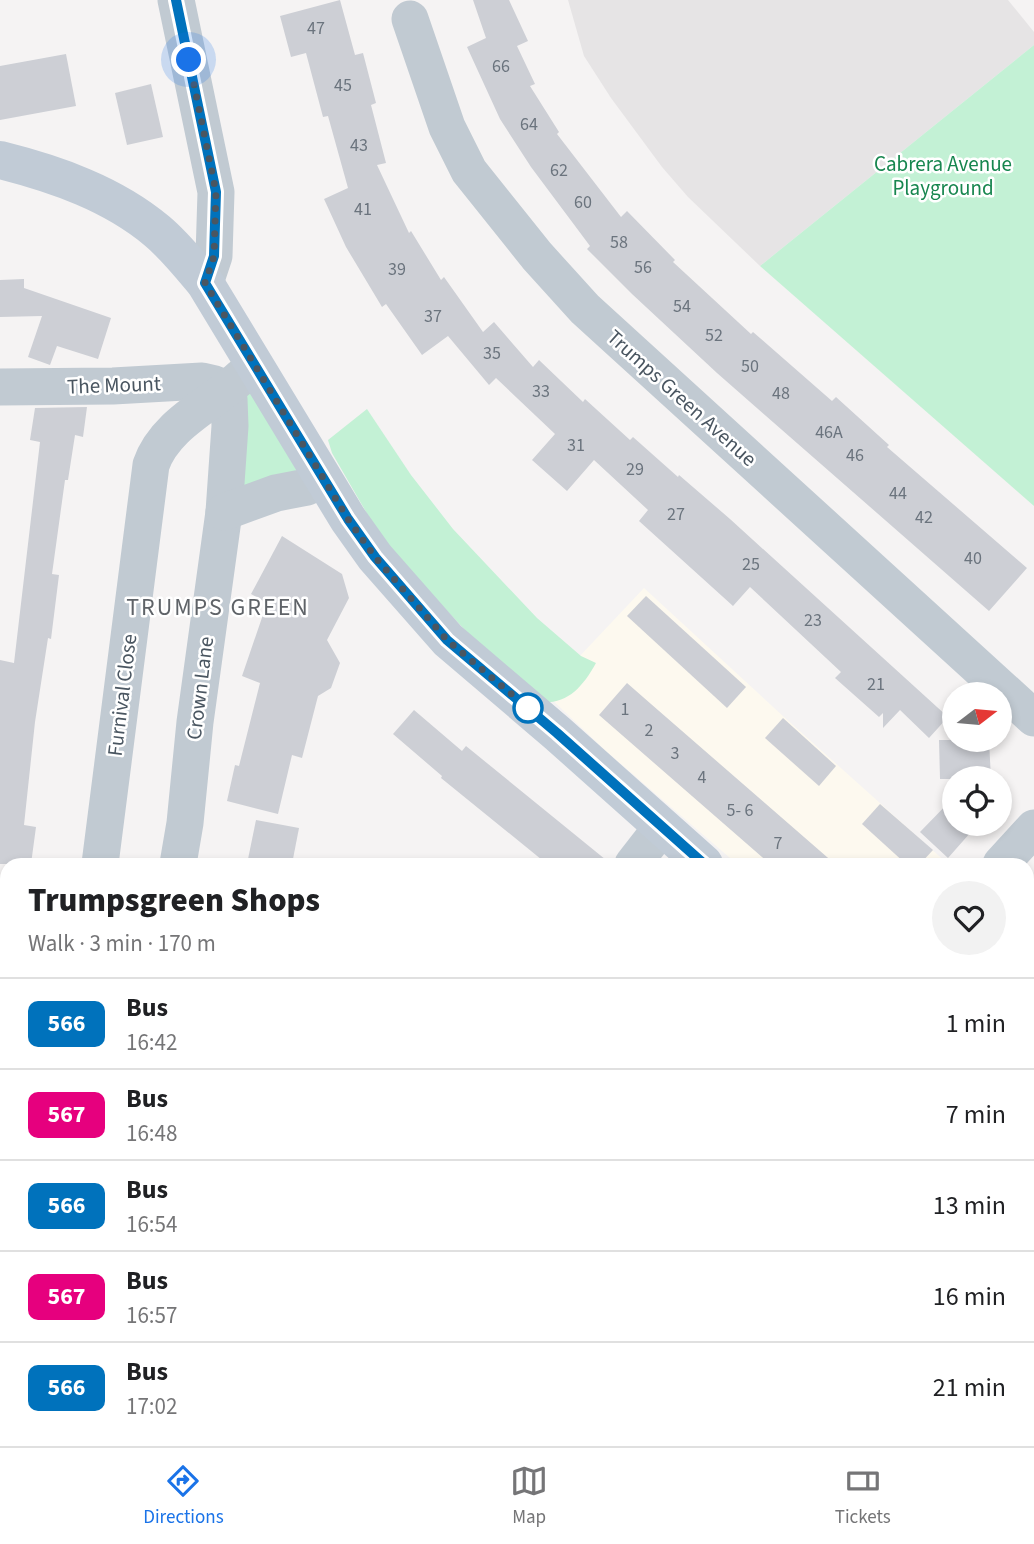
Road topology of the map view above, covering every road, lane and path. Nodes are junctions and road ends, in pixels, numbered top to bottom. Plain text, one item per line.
1 (176, 0) edge
2 (410, 19) dead end
3 (0, 160) edge
4 (205, 283) junction
5 (255, 363) junction
6 (0, 387) edge
7 (225, 392) junction
8 (323, 478) junction
9 (224, 512) junction
10 (1034, 718) edge
11 (661, 828) junction
12 (1034, 828) edge
13 (101, 858) edge
14 (179, 858) edge
15 (638, 858) edge
16 (697, 858) edge
17 (1006, 858) edge

1 - 4 street
2 - 10 street, Trumps Green Avenue
3 - 4 street
4 - 5 street
5 - 7 street, Furnival Close
5 - 8 street
6 - 7 street, The Mount
7 - 9 street, Crown Lane
7 - 13 street, Furnival Close
8 - 9 street
8 - 11 street
9 - 14 street, Crown Lane
11 - 15 street
11 - 16 street
12 - 17 street

